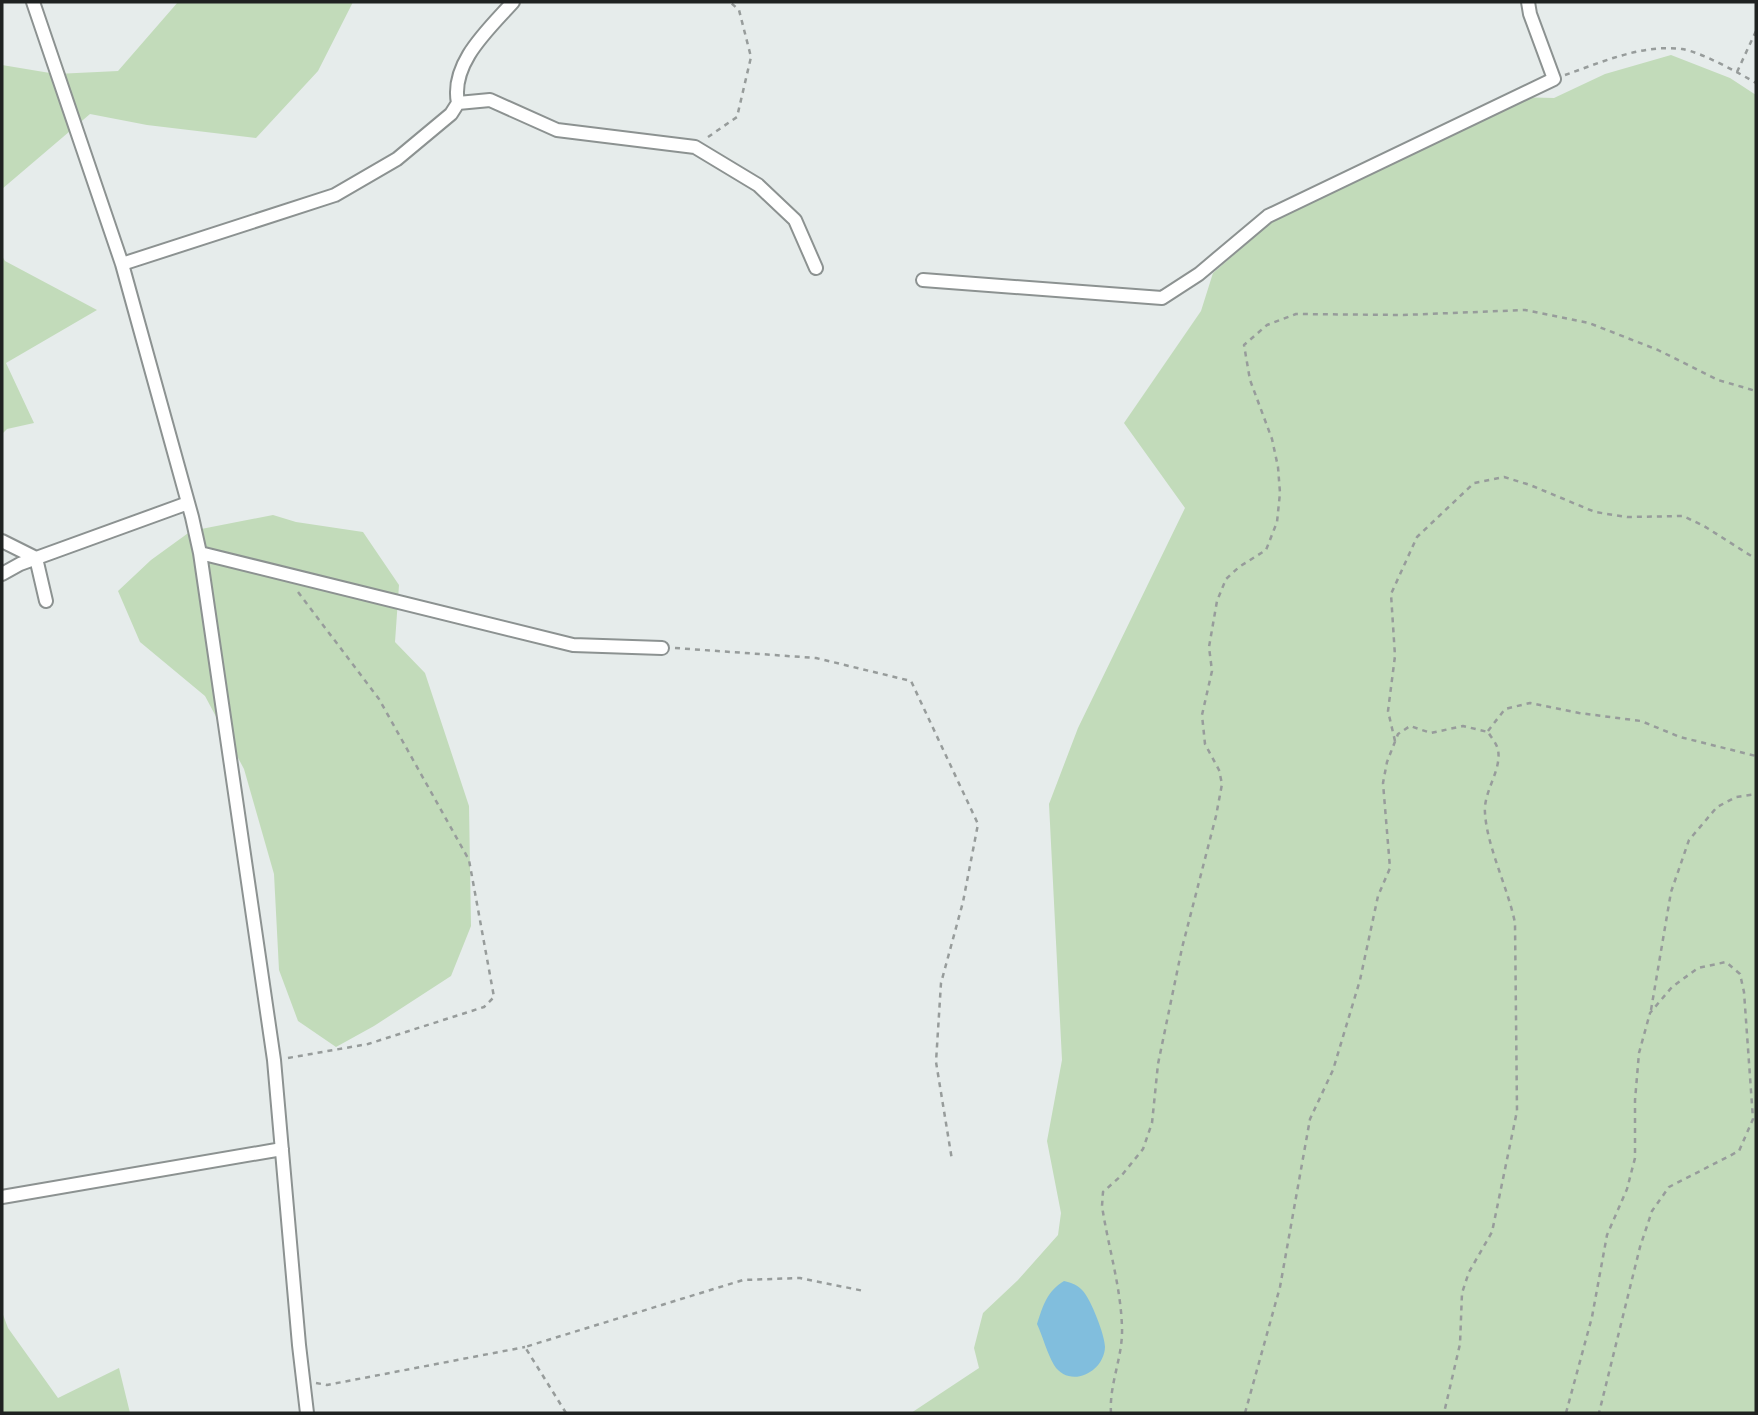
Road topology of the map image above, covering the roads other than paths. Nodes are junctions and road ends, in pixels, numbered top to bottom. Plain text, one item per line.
1 (33, 2) edge
2 (513, 2) edge
3 (1528, 2) edge
4 (458, 103) junction
5 (122, 264) junction
6 (816, 268) dead end
7 (923, 280) dead end
8 (188, 503) junction
9 (2, 541) edge
10 (200, 554) junction
11 (36, 558) junction
12 (2, 575) edge
13 (46, 601) dead end
14 (662, 648) road end
15 (282, 1149) junction
16 (2, 1197) edge
17 (307, 1413) edge

1 - 5 street
2 - 4 street
3 - 7 street
4 - 5 street
4 - 6 street
5 - 8 street
8 - 10 street
8 - 11 street
9 - 11 street
10 - 14 street
10 - 15 street
11 - 12 street
11 - 13 street
15 - 16 street
15 - 17 street

